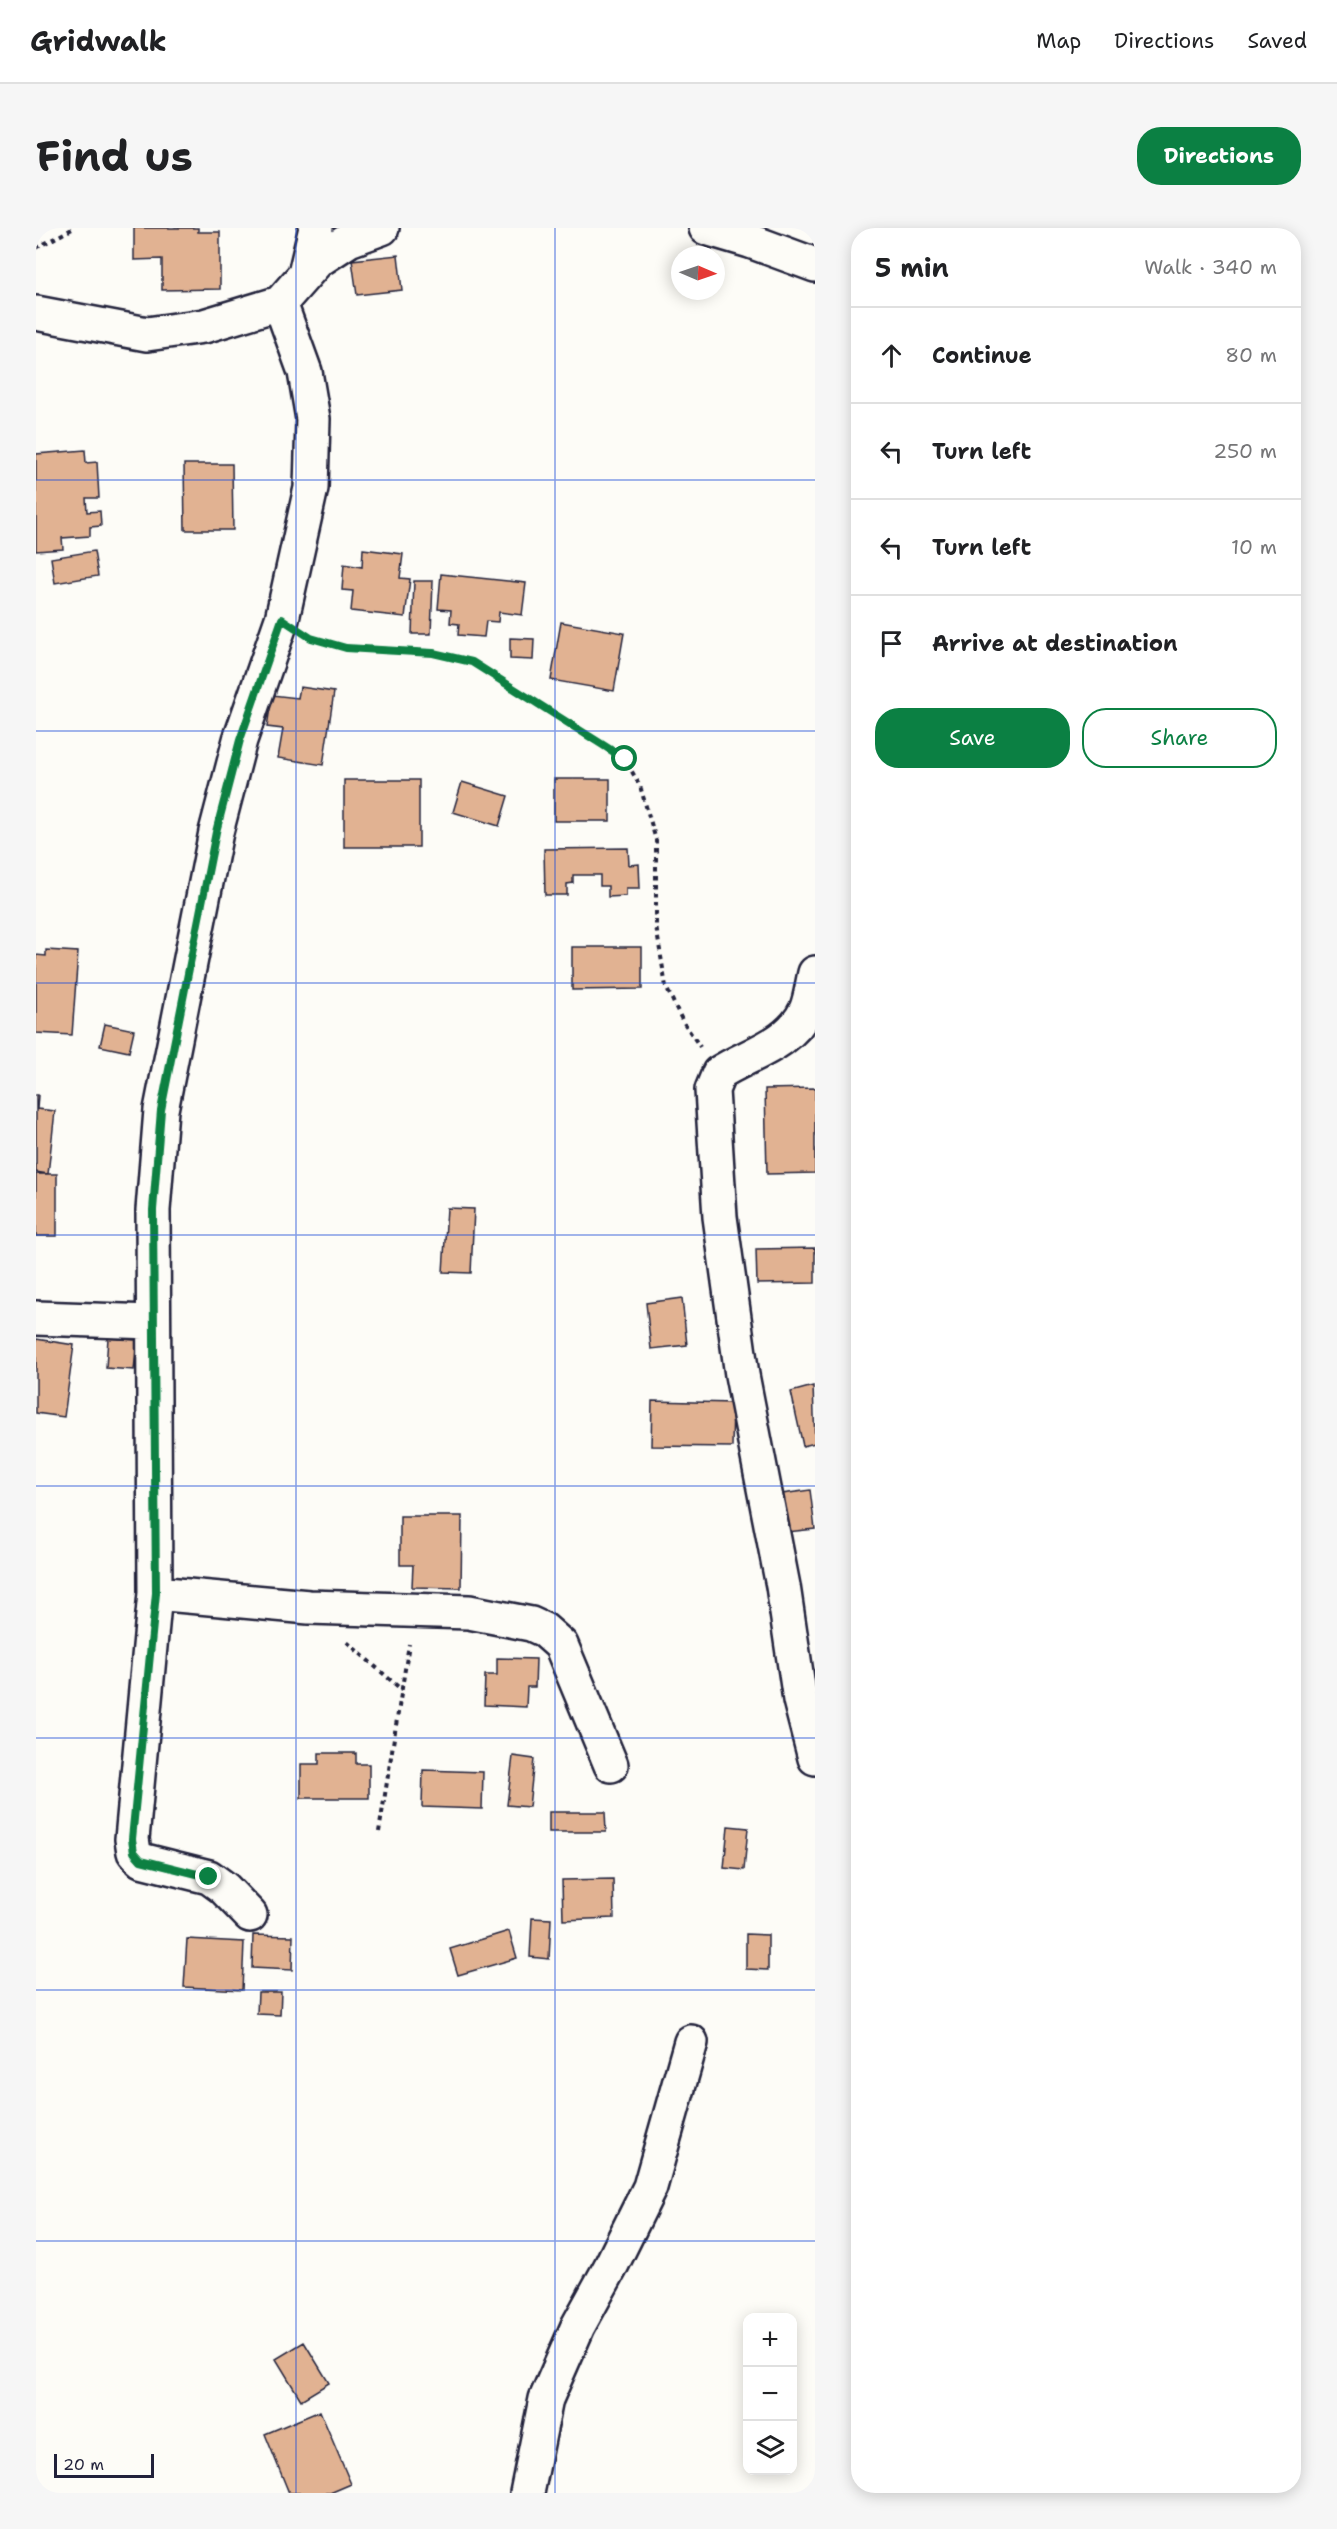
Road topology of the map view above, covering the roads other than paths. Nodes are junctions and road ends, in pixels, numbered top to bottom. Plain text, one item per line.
1 (316, 228) edge
2 (382, 228) edge
3 (706, 228) edge
4 (815, 265) edge
5 (305, 274) junction
6 (280, 303) junction
7 (36, 313) edge
8 (815, 973) edge
9 (36, 1318) edge
10 (152, 1322) junction
11 (156, 1593) junction
12 (815, 1758) edge
13 (611, 1765) dead end
14 (250, 1916) dead end
15 (691, 2042) dead end
16 (528, 2493) edge

1 - 5 street
2 - 5 street
3 - 4 street
5 - 6 street
6 - 7 street
6 - 10 street
8 - 12 street
9 - 10 street
10 - 11 street
11 - 13 street
11 - 14 street
15 - 16 street

